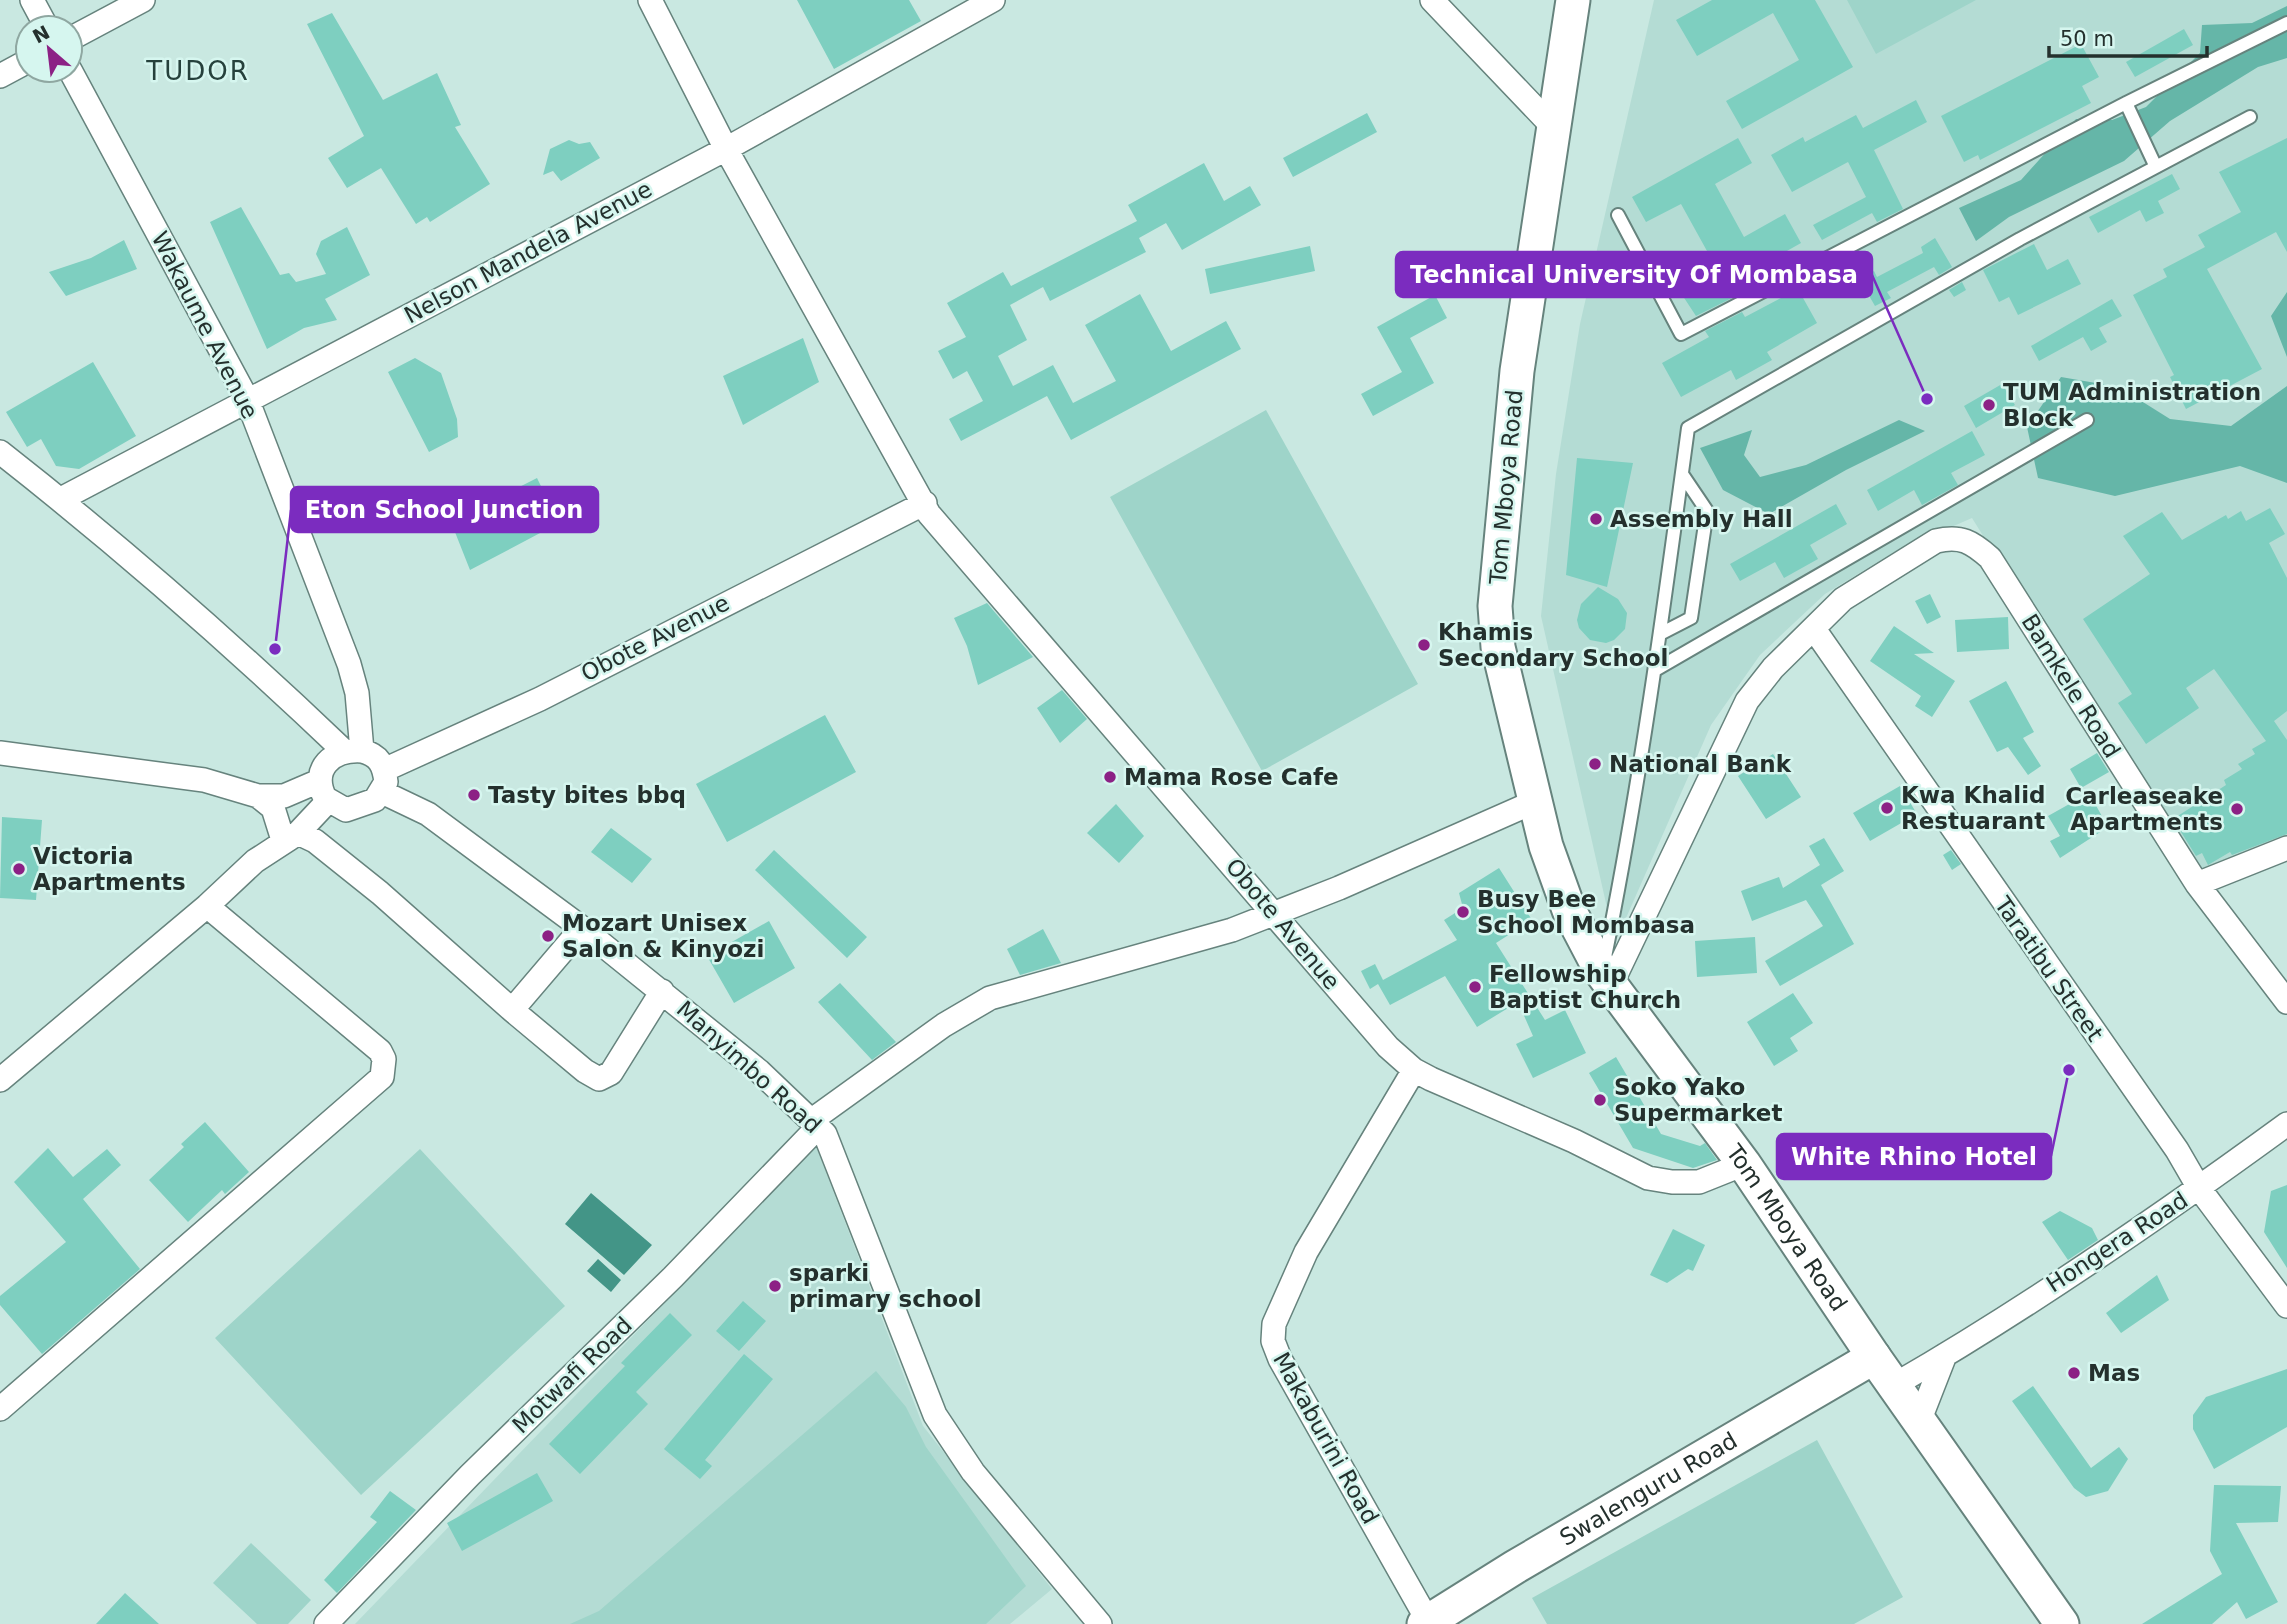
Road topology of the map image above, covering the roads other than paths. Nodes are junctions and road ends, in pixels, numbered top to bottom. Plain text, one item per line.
1 (143, 0) edge
2 (650, 0) edge
3 (993, 0) edge
4 (1433, 0) edge
5 (1573, 0) edge
6 (2287, 23) edge
7 (84, 32) edge
8 (78, 84) edge
9 (2126, 103) junction
10 (2250, 117) dead end
11 (1554, 128) junction
12 (726, 149) junction
13 (2155, 165) junction
14 (1618, 215) dead end
15 (247, 399) junction
16 (2087, 420) dead end
17 (0, 452) edge
18 (1682, 474) junction
19 (61, 499) junction
20 (925, 503) junction
21 (1814, 629) junction
22 (1660, 634) junction
23 (1656, 670) junction
24 (353, 751) junction
25 (0, 753) edge
26 (383, 781) junction
27 (324, 791) junction
28 (258, 796) junction
29 (1534, 802) junction
30 (291, 837) junction
31 (2287, 848) edge
32 (2197, 884) junction
33 (207, 906) junction
34 (1276, 914) junction
35 (582, 928) junction
36 (1606, 979) junction
37 (663, 991) junction
38 (2287, 1002) edge
39 (512, 1010) junction
40 (1414, 1070) junction
41 (0, 1080) edge
42 (816, 1124) junction
43 (2287, 1124) edge
44 (1744, 1164) junction
45 (2199, 1188) junction
46 (2287, 1306) edge
47 (1945, 1355) junction
48 (1874, 1357) junction
49 (1896, 1384) junction
50 (0, 1409) edge
51 (1920, 1419) junction
52 (2058, 1619) edge
53 (1426, 1622) edge
54 (326, 1624) edge
55 (1100, 1624) edge

1 - 7 street
2 - 12 street, Obote Avenue
3 - 12 street, Nelson Mandela Avenue
4 - 11 street
5 - 11 main road, Tom Mboya Road
6 - 9 lane
8 - 15 street, Wakaume Avenue
9 - 13 lane
9 - 14 lane
10 - 13 lane
11 - 29 main road, Tom Mboya Road
12 - 15 street, Nelson Mandela Avenue
12 - 20 street, Obote Avenue
13 - 18 lane
15 - 19 street, Nelson Mandela Avenue
15 - 24 street, Wakaume Avenue
16 - 23 lane
17 - 19 street
18 - 22 lane
18 - 22 lane
19 - 24 street
20 - 26 street, Obote Avenue
20 - 34 street, Obote Avenue
21 - 32 street, Bamkele Road
21 - 36 street
21 - 45 street, Taratibu Street
22 - 23 lane
23 - 36 lane
24 - 26 street
24 - 27 street
25 - 28 street
26 - 27 street
26 - 35 street, Manyimbo Road
27 - 28 street
27 - 30 street
28 - 30 street
29 - 34 street, Motwafi Road
29 - 36 main road, Tom Mboya Road
30 - 33 street
30 - 39 street
31 - 32 street
32 - 38 street, Bamkele Road
33 - 41 street
33 - 50 street
34 - 40 street, Obote Avenue
34 - 42 street, Motwafi Road
35 - 37 street, Manyimbo Road
35 - 39 street
36 - 44 main road, Tom Mboya Road
37 - 39 street
37 - 42 street, Manyimbo Road
40 - 44 street, Obote Avenue
40 - 53 street, Makaburini Road
42 - 54 street, Motwafi Road
42 - 55 street, Manyimbo Road
43 - 45 street, Hongera Road
44 - 48 main road, Tom Mboya Road
45 - 46 street, Taratibu Street
45 - 47 street, Hongera Road
47 - 49 street, Hongera Road
47 - 51 street
48 - 49 main road, Tom Mboya Road
48 - 53 main road, Swalenguru Road
49 - 51 main road, Tom Mboya Road
51 - 52 main road, Tom Mboya Road

